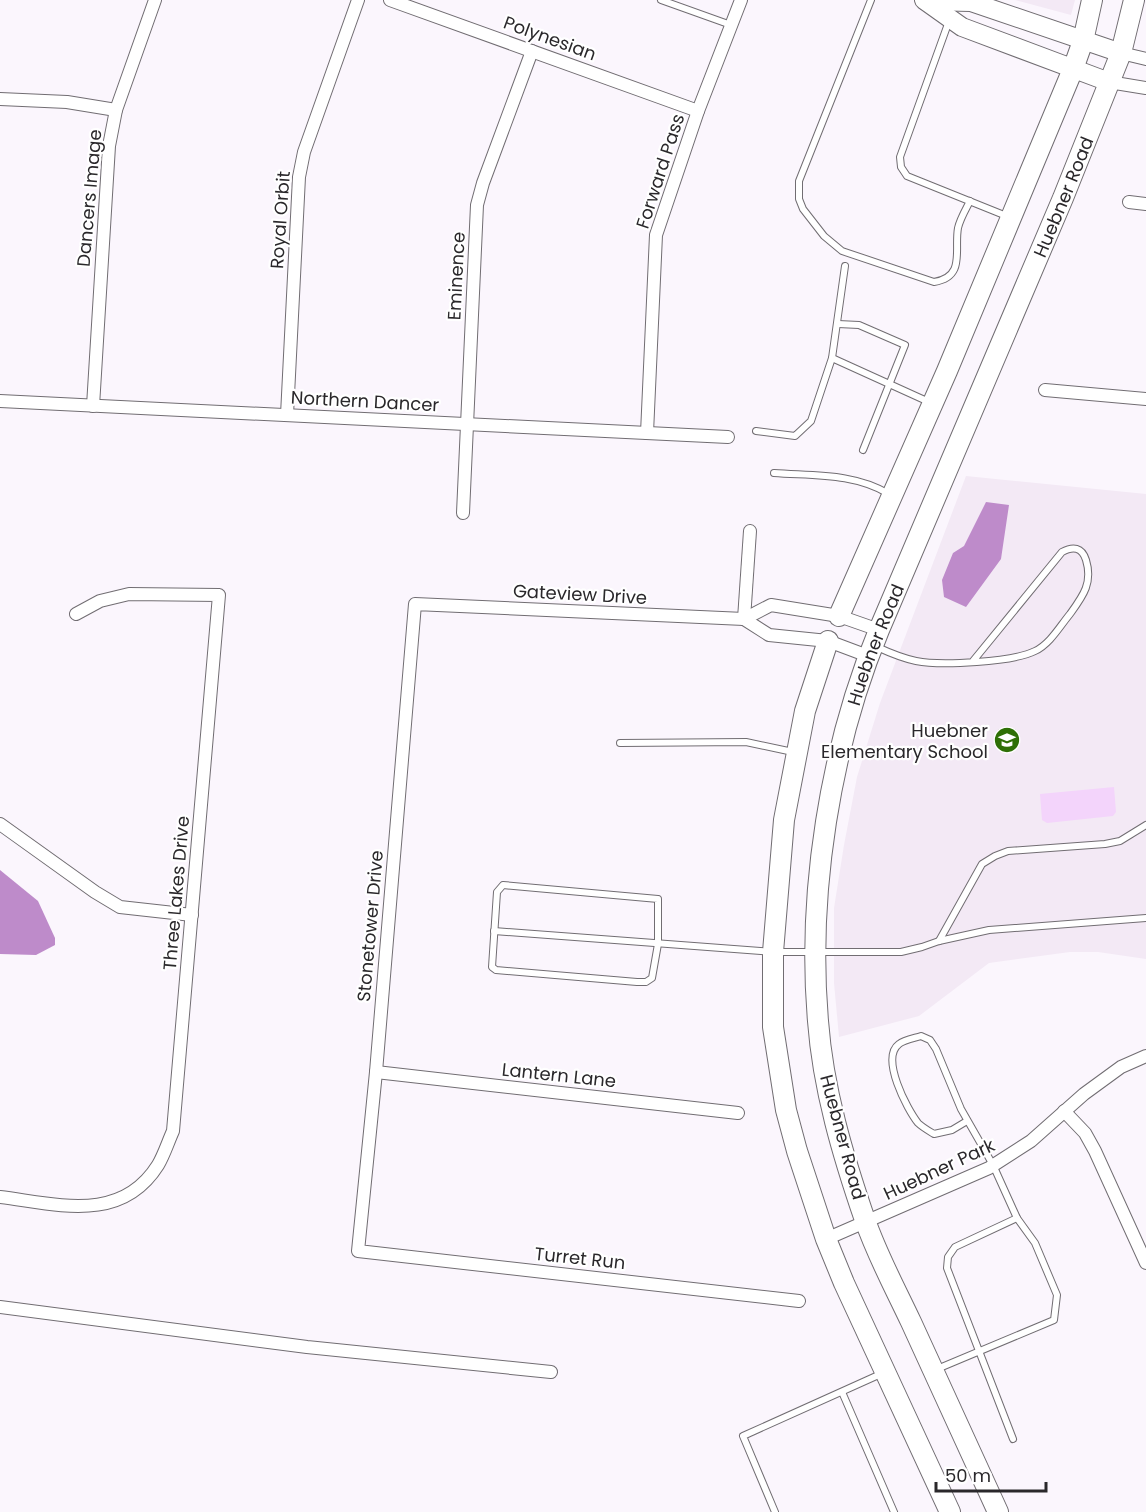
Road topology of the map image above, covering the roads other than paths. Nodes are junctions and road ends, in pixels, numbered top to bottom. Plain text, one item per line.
1 (155, 0) edge
2 (358, 0) edge
3 (390, 0) edge
4 (661, 0) edge
5 (741, 0) edge
6 (871, 0) edge
7 (925, 0) edge
8 (1092, 0) edge
9 (1134, 0) edge
10 (953, 9) edge
11 (731, 25) junction
12 (1083, 41) junction
13 (532, 51) junction
14 (1121, 53) junction
15 (1146, 59) edge
16 (1073, 69) junction
17 (1109, 82) junction
18 (1146, 88) edge
19 (0, 99) edge
20 (116, 110) junction
21 (698, 111) junction
22 (970, 201) junction
23 (1129, 202) dead end
24 (1146, 204) edge
25 (1010, 217) junction
26 (845, 266) dead end
27 (838, 324) junction
28 (832, 358) junction
29 (890, 385) junction
30 (1045, 390) dead end
31 (1146, 399) edge
32 (0, 402) edge
33 (932, 404) junction
34 (93, 406) junction
35 (287, 415) junction
36 (467, 424) junction
37 (756, 430) dead end
38 (647, 433) junction
39 (728, 437) dead end
40 (863, 450) dead end
41 (774, 473) dead end
42 (893, 496) junction
43 (463, 513) dead end
44 (750, 531) dead end
45 (415, 604) joint
46 (76, 614) dead end
47 (839, 616) junction
48 (744, 619) junction
49 (828, 641) junction
50 (874, 643) junction
51 (973, 661) junction
52 (620, 743) dead end
53 (796, 752) junction
54 (0, 824) edge
55 (1146, 825) edge
56 (192, 915) junction
57 (1146, 918) edge
58 (494, 932) junction
59 (939, 941) junction
60 (657, 944) junction
61 (773, 952) junction
62 (816, 953) junction
63 (1146, 1056) edge
64 (376, 1072) junction
65 (1064, 1111) junction
66 (738, 1113) dead end
67 (967, 1121) junction
68 (993, 1165) junction
69 (0, 1197) edge
70 (1017, 1218) junction
71 (866, 1222) junction
72 (826, 1239) junction
73 (358, 1251) joint
74 (1146, 1263) edge
75 (799, 1301) dead end
76 (0, 1307) edge
77 (980, 1351) junction
78 (933, 1370) junction
79 (551, 1372) dead end
80 (885, 1372) junction
81 (842, 1392) junction
82 (1013, 1440) dead end
83 (996, 1511) edge
84 (775, 1512) edge
85 (894, 1512) edge
86 (950, 1512) edge

1 - 20 street, Dancers Image
2 - 35 street, Royal Orbit
3 - 13 street, Polynesian
4 - 11 lane
5 - 11 street, Forward Pass
6 - 22 lane
7 - 10 street
8 - 12 main road
9 - 14 main road, Huebner Road
10 - 12 street
10 - 16 street
10 - 22 lane
11 - 21 street, Forward Pass
12 - 14 street
12 - 16 main road
13 - 21 street, Polynesian
13 - 36 street, Eminence
14 - 15 street
14 - 17 main road, Huebner Road
16 - 17 street
16 - 25 main road
17 - 18 street
17 - 50 main road, Huebner Road
19 - 20 street
20 - 34 street, Dancers Image
21 - 38 street, Forward Pass
22 - 25 lane
23 - 24 street
25 - 33 main road
26 - 27 lane
27 - 28 lane
27 - 29 lane
28 - 29 lane
28 - 37 lane
29 - 33 lane
29 - 40 lane
30 - 31 street
32 - 34 street, Northern Dancer
33 - 42 main road
34 - 35 street, Northern Dancer
35 - 36 street, Northern Dancer
36 - 38 street, Northern Dancer
36 - 43 street, Eminence
38 - 39 street, Northern Dancer
41 - 42 lane
42 - 47 main road
44 - 48 street
45 - 48 street, Gateview Drive
45 - 64 street, Stonetower Drive
46 - 56 street, Three Lakes Drive
47 - 48 street
47 - 49 street
47 - 50 street
48 - 49 street, Gateview Drive
49 - 50 street, Gateview Drive
49 - 53 main road
50 - 51 lane
50 - 62 main road, Huebner Road
51 - 51 lane
52 - 53 lane
53 - 61 main road
54 - 56 street
55 - 59 lane
56 - 69 street, Three Lakes Drive
57 - 59 lane
58 - 60 lane
58 - 60 lane
58 - 60 lane
59 - 62 lane
60 - 61 lane
61 - 62 lane
61 - 72 main road
62 - 71 main road, Huebner Road
63 - 65 street, Huebner Park
64 - 66 street, Lantern Lane
64 - 73 street, Stonetower Drive
65 - 68 street, Huebner Park
65 - 74 street
67 - 67 lane
67 - 68 lane
68 - 70 lane
68 - 71 street, Huebner Park
70 - 77 lane
70 - 77 lane
71 - 72 street, Huebner Park
71 - 78 main road, Huebner Road
72 - 80 main road
73 - 75 street, Turret Run
76 - 79 street
77 - 78 lane
77 - 82 lane
78 - 83 main road, Huebner Road
80 - 81 lane
80 - 86 main road
81 - 84 lane
81 - 85 lane

